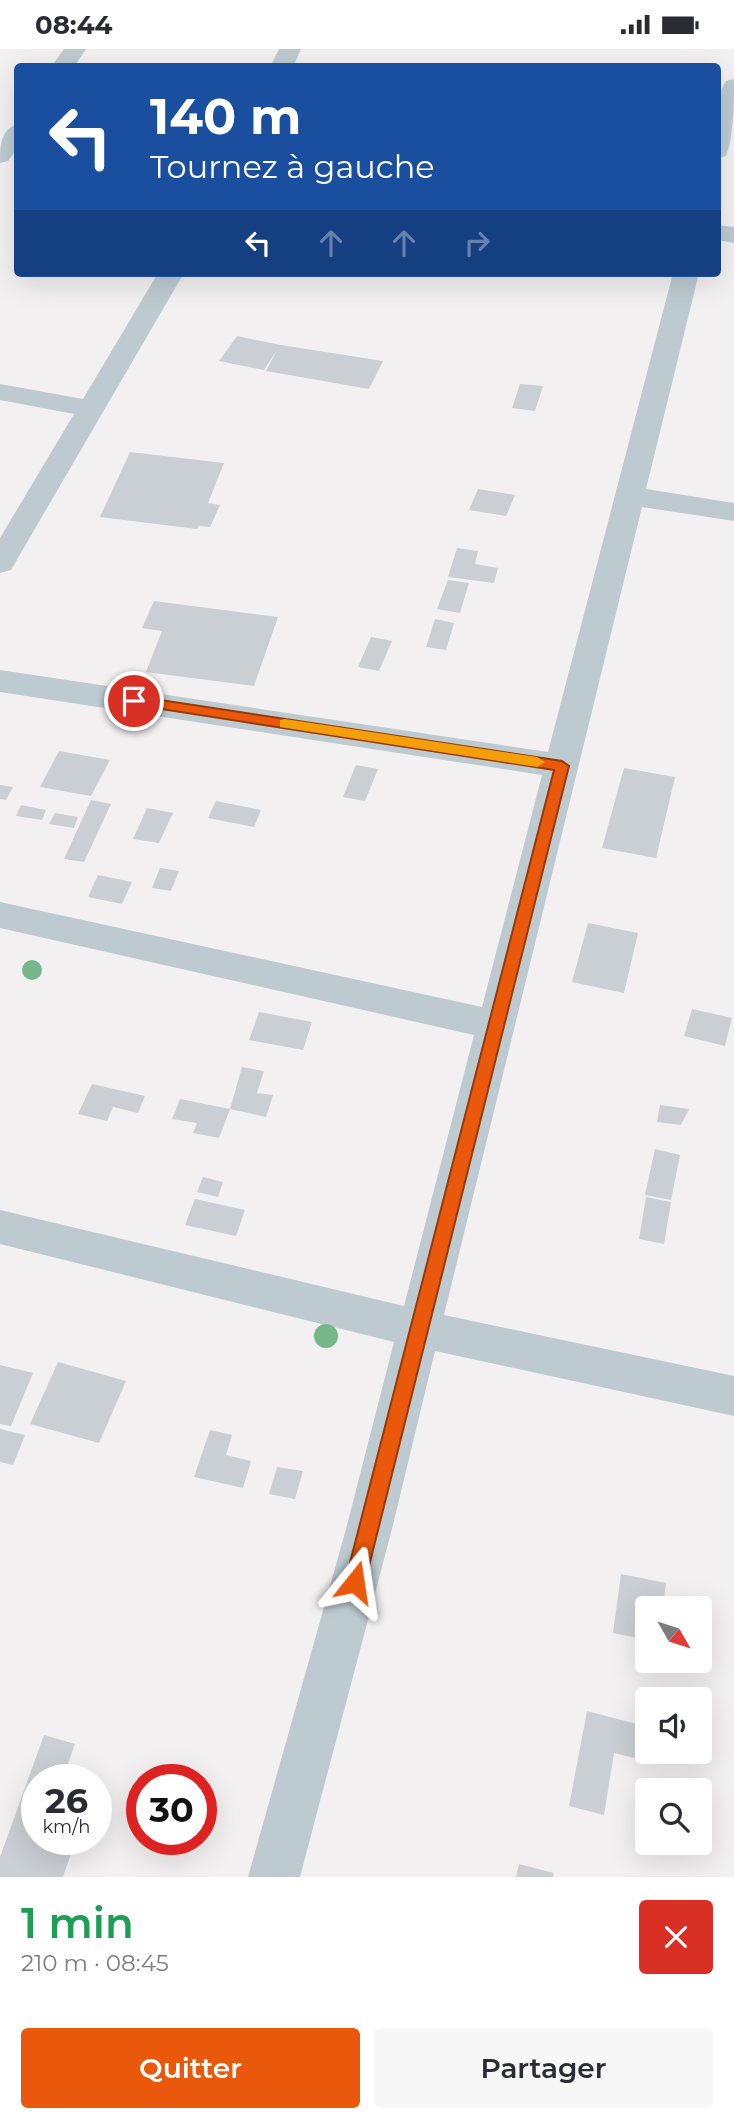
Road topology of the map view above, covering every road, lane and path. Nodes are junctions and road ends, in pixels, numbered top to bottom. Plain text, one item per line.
1 (734, 86) edge
2 (14, 137) edge
3 (721, 139) edge
4 (0, 156) edge
5 (168, 277) edge
6 (686, 277) edge
7 (0, 392) edge
8 (93, 409) junction
9 (630, 496) junction
10 (734, 512) edge
11 (0, 563) edge
12 (0, 681) edge
13 (562, 766) junction
14 (0, 915) edge
15 (496, 1025) junction
16 (0, 1227) edge
17 (419, 1329) junction
18 (734, 1397) edge
19 (274, 1877) edge

1 - 3 street
2 - 4 street
5 - 8 street
6 - 9 street
7 - 8 street
8 - 11 street
9 - 10 street
9 - 13 street
12 - 13 street
13 - 15 street
14 - 15 street
15 - 17 street
16 - 17 street
17 - 18 street
17 - 19 street

